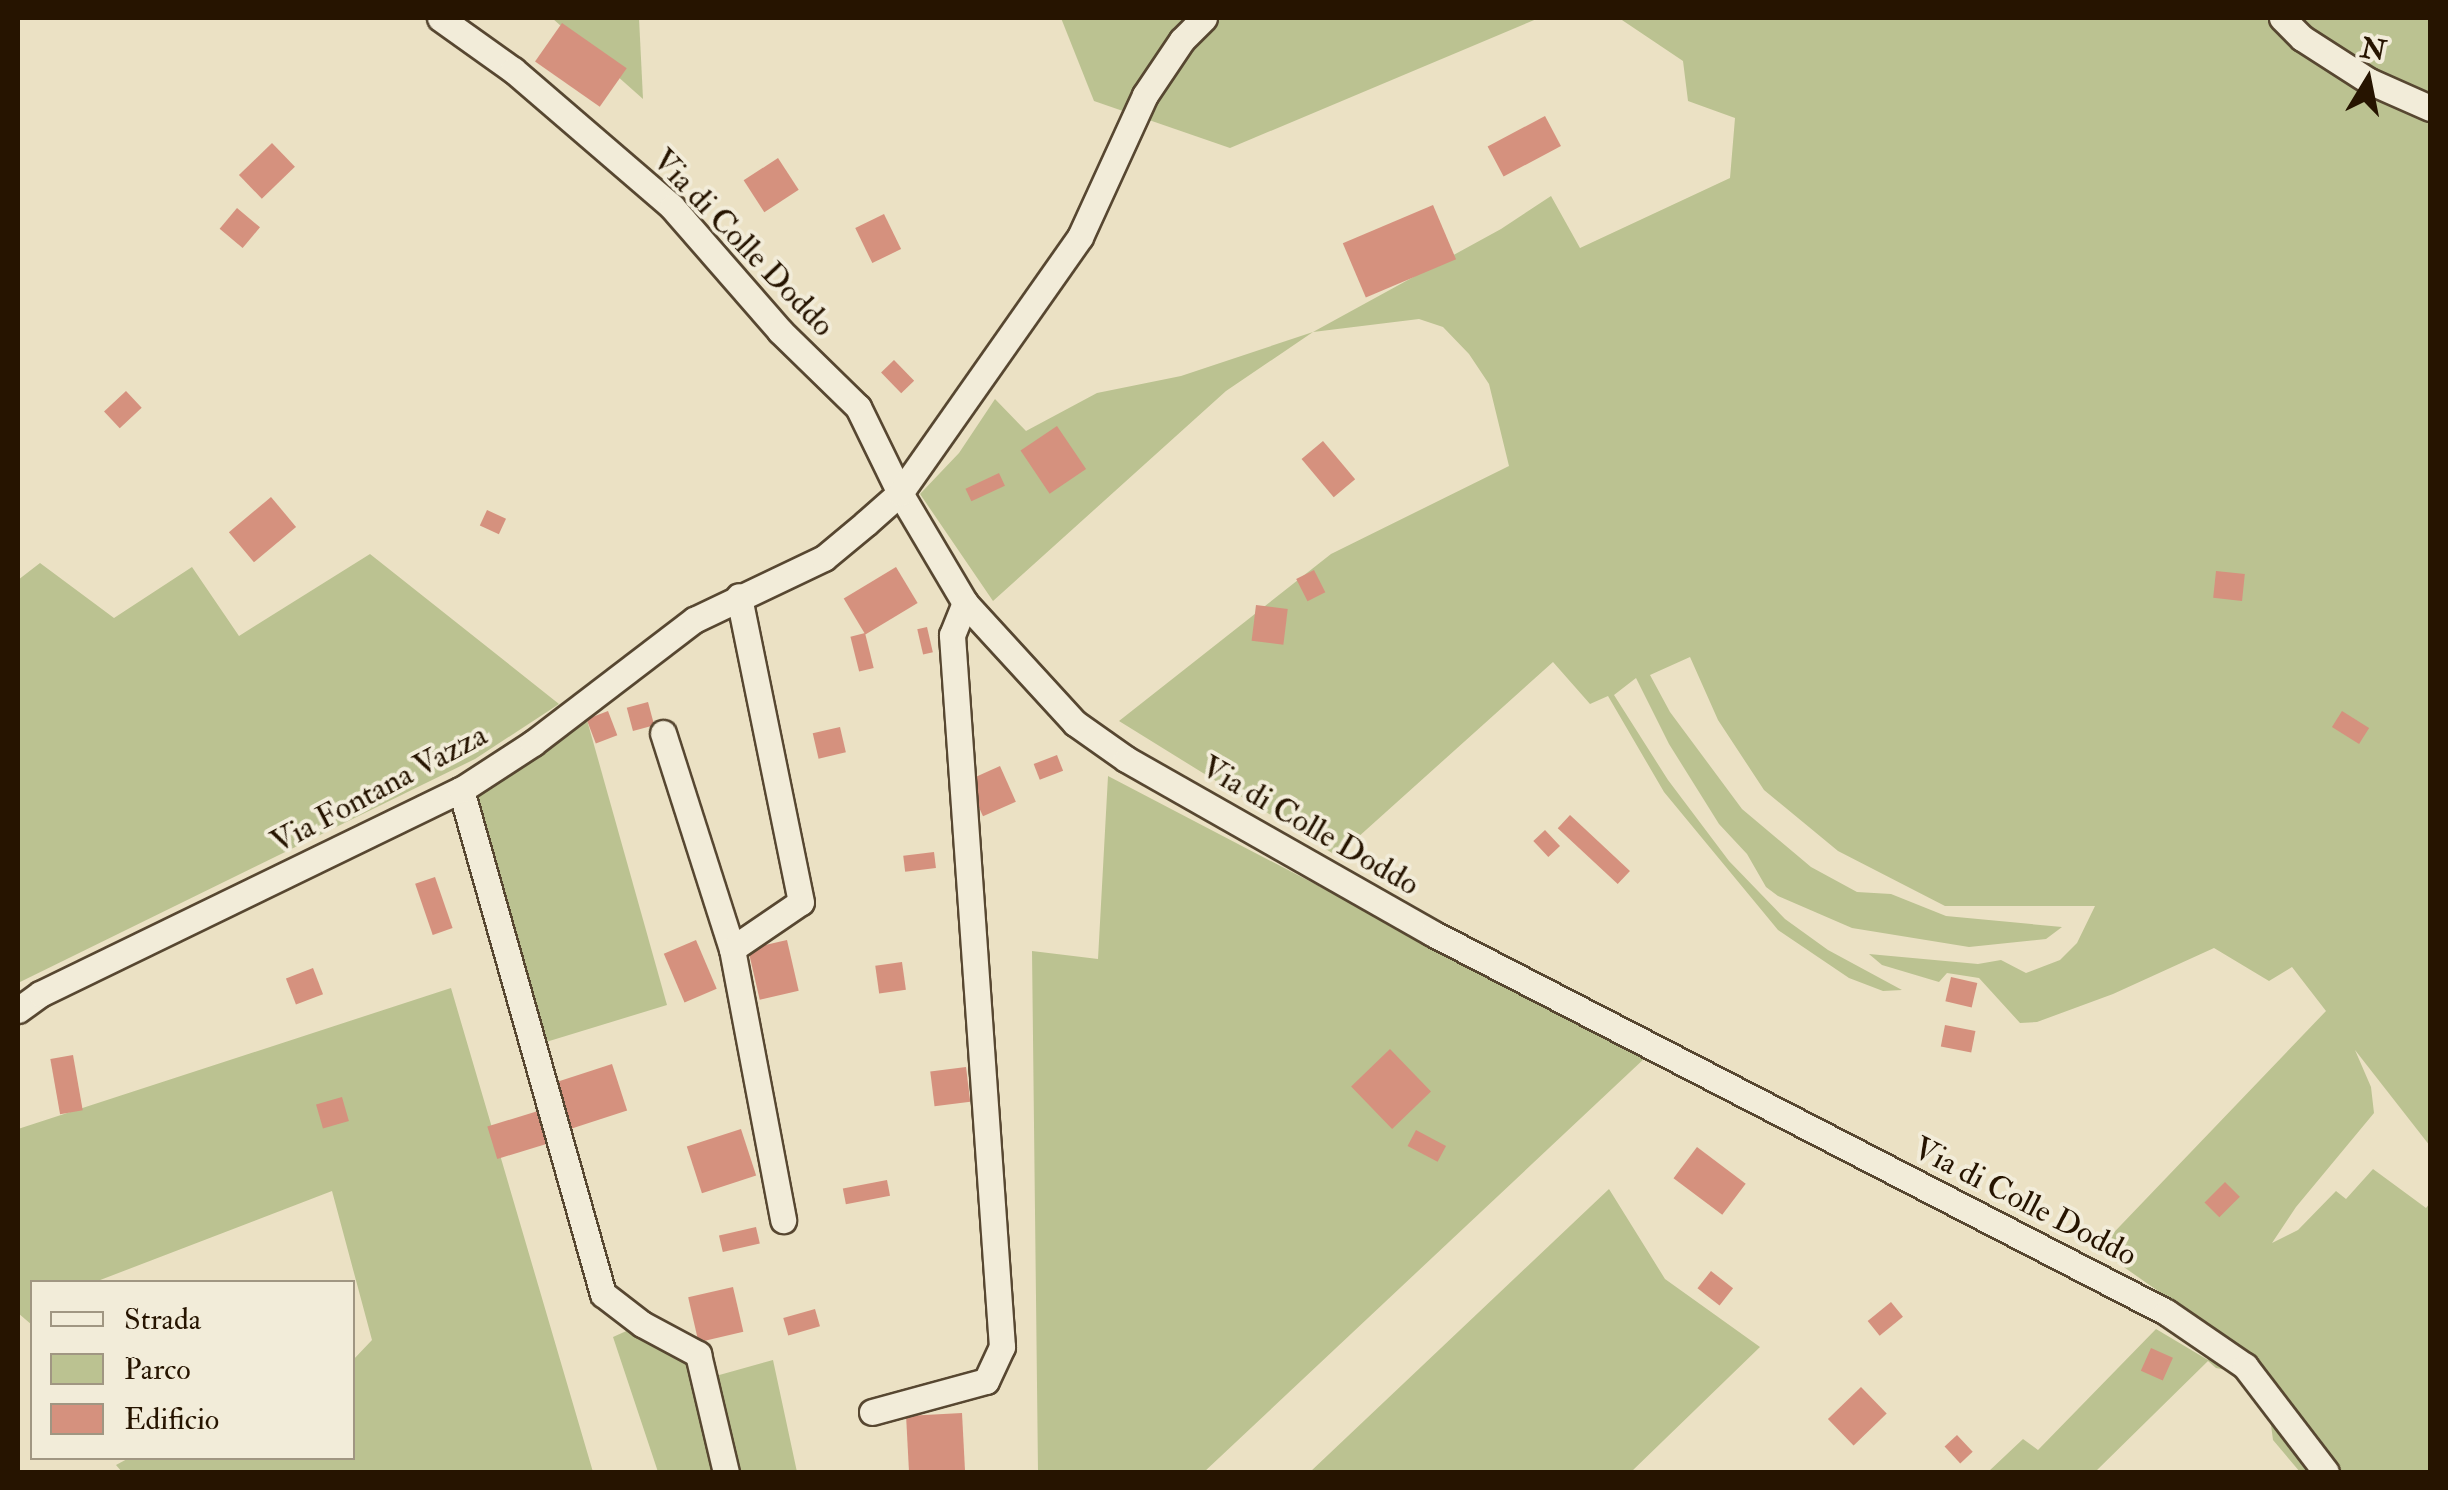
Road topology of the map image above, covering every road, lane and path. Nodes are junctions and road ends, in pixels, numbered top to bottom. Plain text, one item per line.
1 (440, 18) edge
2 (1204, 18) edge
3 (2282, 18) edge
4 (2430, 108) edge
5 (900, 493) junction
6 (739, 596) junction
7 (965, 603) junction
8 (663, 733) dead end
9 (461, 790) junction
10 (732, 949) junction
11 (18, 1010) edge
12 (783, 1220) dead end
13 (872, 1412) dead end
14 (726, 1472) edge
15 (2326, 1472) edge

1 - 5 street, Via di Colle Doddo
2 - 5 street, Via Fontana Vazza
3 - 4 street
5 - 6 street, Via Fontana Vazza
5 - 7 street, Via di Colle Doddo
6 - 9 street, Via Fontana Vazza
6 - 10 street
7 - 13 street
7 - 15 street, Via di Colle Doddo
8 - 10 street
9 - 11 street, Via Fontana Vazza
9 - 14 street
10 - 12 street

